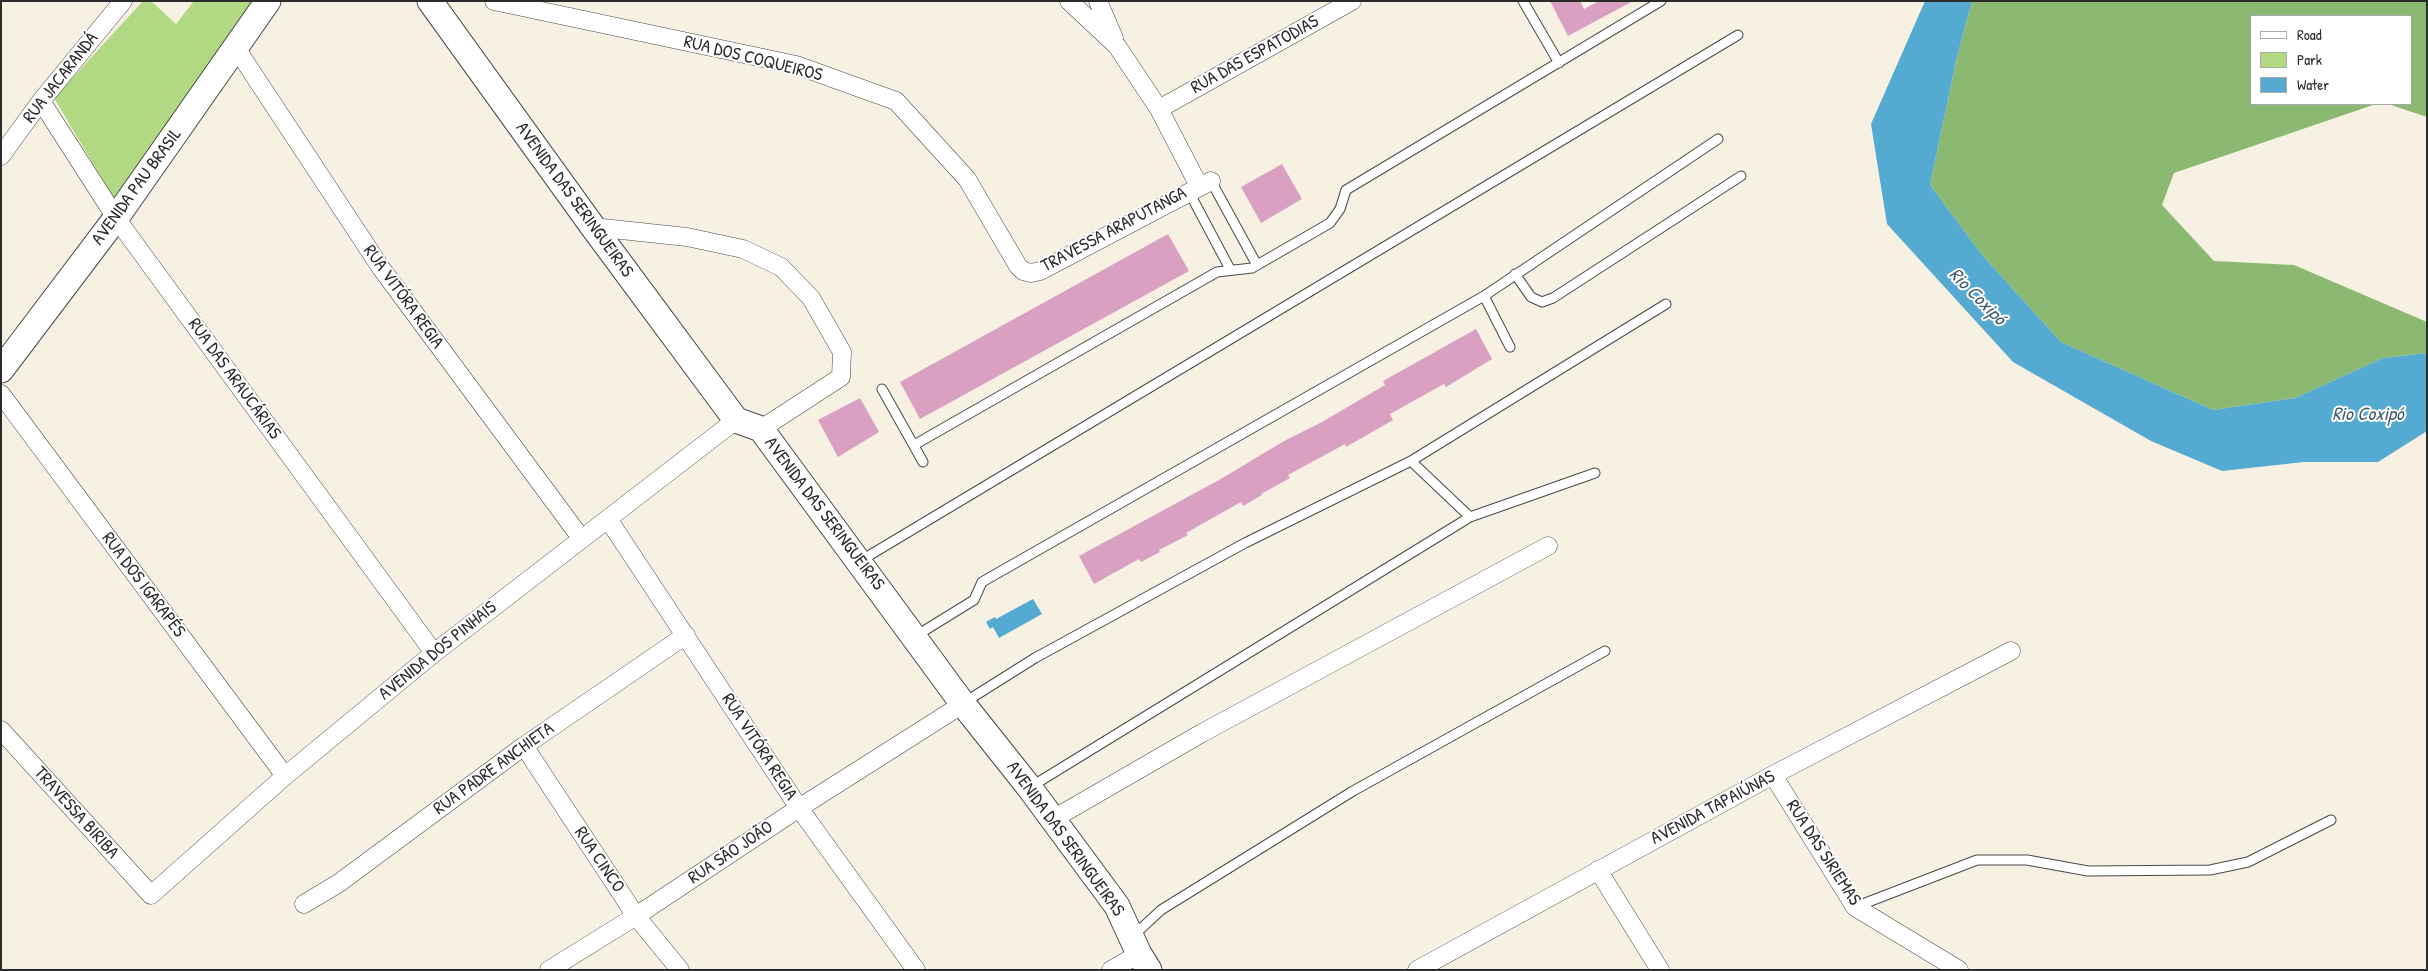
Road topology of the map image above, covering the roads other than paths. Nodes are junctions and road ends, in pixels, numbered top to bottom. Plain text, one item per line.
1 (123, 1) edge
2 (268, 1) edge
3 (430, 1) edge
4 (494, 1) edge
5 (1069, 1) edge
6 (1098, 1) edge
7 (1352, 1) edge
8 (1523, 1) edge
9 (1661, 1) edge
10 (1738, 35) dead end
11 (1117, 46) junction
12 (236, 48) junction
13 (1559, 63) junction
14 (41, 101) junction
15 (1159, 109) junction
16 (1718, 139) dead end
17 (1, 156) edge
18 (1741, 176) dead end
19 (1200, 186) junction
20 (116, 218) junction
21 (593, 227) junction
22 (1257, 265) junction
23 (1018, 266) joint
24 (1230, 269) junction
25 (1515, 274) junction
26 (1484, 296) junction
27 (1666, 304) dead end
28 (1510, 347) dead end
29 (1, 370) edge
30 (882, 389) dead end
31 (1, 394) edge
32 (736, 420) junction
33 (761, 429) junction
34 (914, 445) junction
35 (1411, 461) junction
36 (923, 462) dead end
37 (1595, 473) dead end
38 (1470, 517) junction
39 (608, 520) junction
40 (581, 538) junction
41 (1548, 546) dead end
42 (860, 561) junction
43 (686, 635) junction
44 (914, 637) junction
45 (1605, 651) dead end
46 (2011, 651) dead end
47 (434, 653) junction
48 (962, 704) junction
49 (1, 730) edge
50 (524, 746) junction
51 (1773, 775) junction
52 (285, 776) junction
53 (1029, 787) junction
54 (799, 808) junction
55 (1053, 820) junction
56 (2331, 820) dead end
57 (1598, 870) junction
58 (151, 895) joint
59 (304, 904) dead end
60 (1855, 908) junction
61 (636, 916) junction
62 (1140, 953) edge
63 (549, 970) edge
64 (680, 970) edge
65 (916, 970) edge
66 (1111, 970) edge
67 (1417, 970) edge
68 (1660, 970) edge
69 (1959, 970) edge

1 - 14 street, RUA JACARANDÁ
2 - 12 street, AVENIDA PAU BRASIL
3 - 21 street, AVENIDA DAS SERINGUEIRAS
4 - 23 street, RUA DOS COQUEIROS
5 - 11 street
6 - 11 street
7 - 15 street, RUA DAS ESPATODIAS
8 - 13 lane
9 - 13 lane
10 - 42 lane
11 - 15 street
12 - 20 street, AVENIDA PAU BRASIL
12 - 40 street, RUA VITÓRA REGIA
13 - 22 lane
14 - 17 street, RUA JACARANDÁ
14 - 20 street, RUA DAS ARAUCÁRIAS
15 - 19 street
16 - 25 lane
18 - 25 lane
19 - 22 lane
19 - 23 street, TRAVESSA ARAPUTANGA
19 - 24 lane
20 - 29 street, AVENIDA PAU BRASIL
20 - 47 street, RUA DAS ARAUCÁRIAS
21 - 32 street, AVENIDA DAS SERINGUEIRAS
21 - 33 street
22 - 24 lane
24 - 34 lane
25 - 26 lane
26 - 28 lane
26 - 44 lane
27 - 35 lane
30 - 34 lane
31 - 52 street, RUA DOS IGARAPÉS
32 - 33 street, AVENIDA DAS SERINGUEIRAS
32 - 39 street, AVENIDA DOS PINHAIS
33 - 42 street, AVENIDA DAS SERINGUEIRAS
34 - 36 lane
35 - 38 lane
35 - 48 lane
37 - 38 lane
38 - 53 lane
39 - 40 street, AVENIDA DOS PINHAIS
39 - 43 street, RUA VITÓRA REGIA
40 - 47 street, AVENIDA DOS PINHAIS
41 - 55 street
42 - 44 street, AVENIDA DAS SERINGUEIRAS
43 - 50 street, RUA PADRE ANCHIETA
43 - 54 street, RUA VITÓRA REGIA
44 - 48 street, AVENIDA DAS SERINGUEIRAS
45 - 62 lane
46 - 51 street, AVENIDA TAPAIÚNAS
47 - 52 street, AVENIDA DOS PINHAIS
48 - 53 street, AVENIDA DAS SERINGUEIRAS
48 - 54 street, RUA SÃO JOÃO
49 - 58 street, TRAVESSA BIRIBA
50 - 59 street, RUA PADRE ANCHIETA
50 - 61 street, RUA CINCO
51 - 57 street, AVENIDA TAPAIÚNAS
51 - 60 street, RUA DAS SIRIEMAS
52 - 58 street, AVENIDA DOS PINHAIS
53 - 55 street, AVENIDA DAS SERINGUEIRAS
54 - 61 street, RUA SÃO JOÃO
54 - 65 street, RUA VITÓRA REGIA
55 - 62 street, AVENIDA DAS SERINGUEIRAS
56 - 60 lane
57 - 67 street, AVENIDA TAPAIÚNAS
57 - 68 street
60 - 69 street, RUA DAS SIRIEMAS
61 - 63 street, RUA SÃO JOÃO
61 - 64 street, RUA CINCO
62 - 66 street

